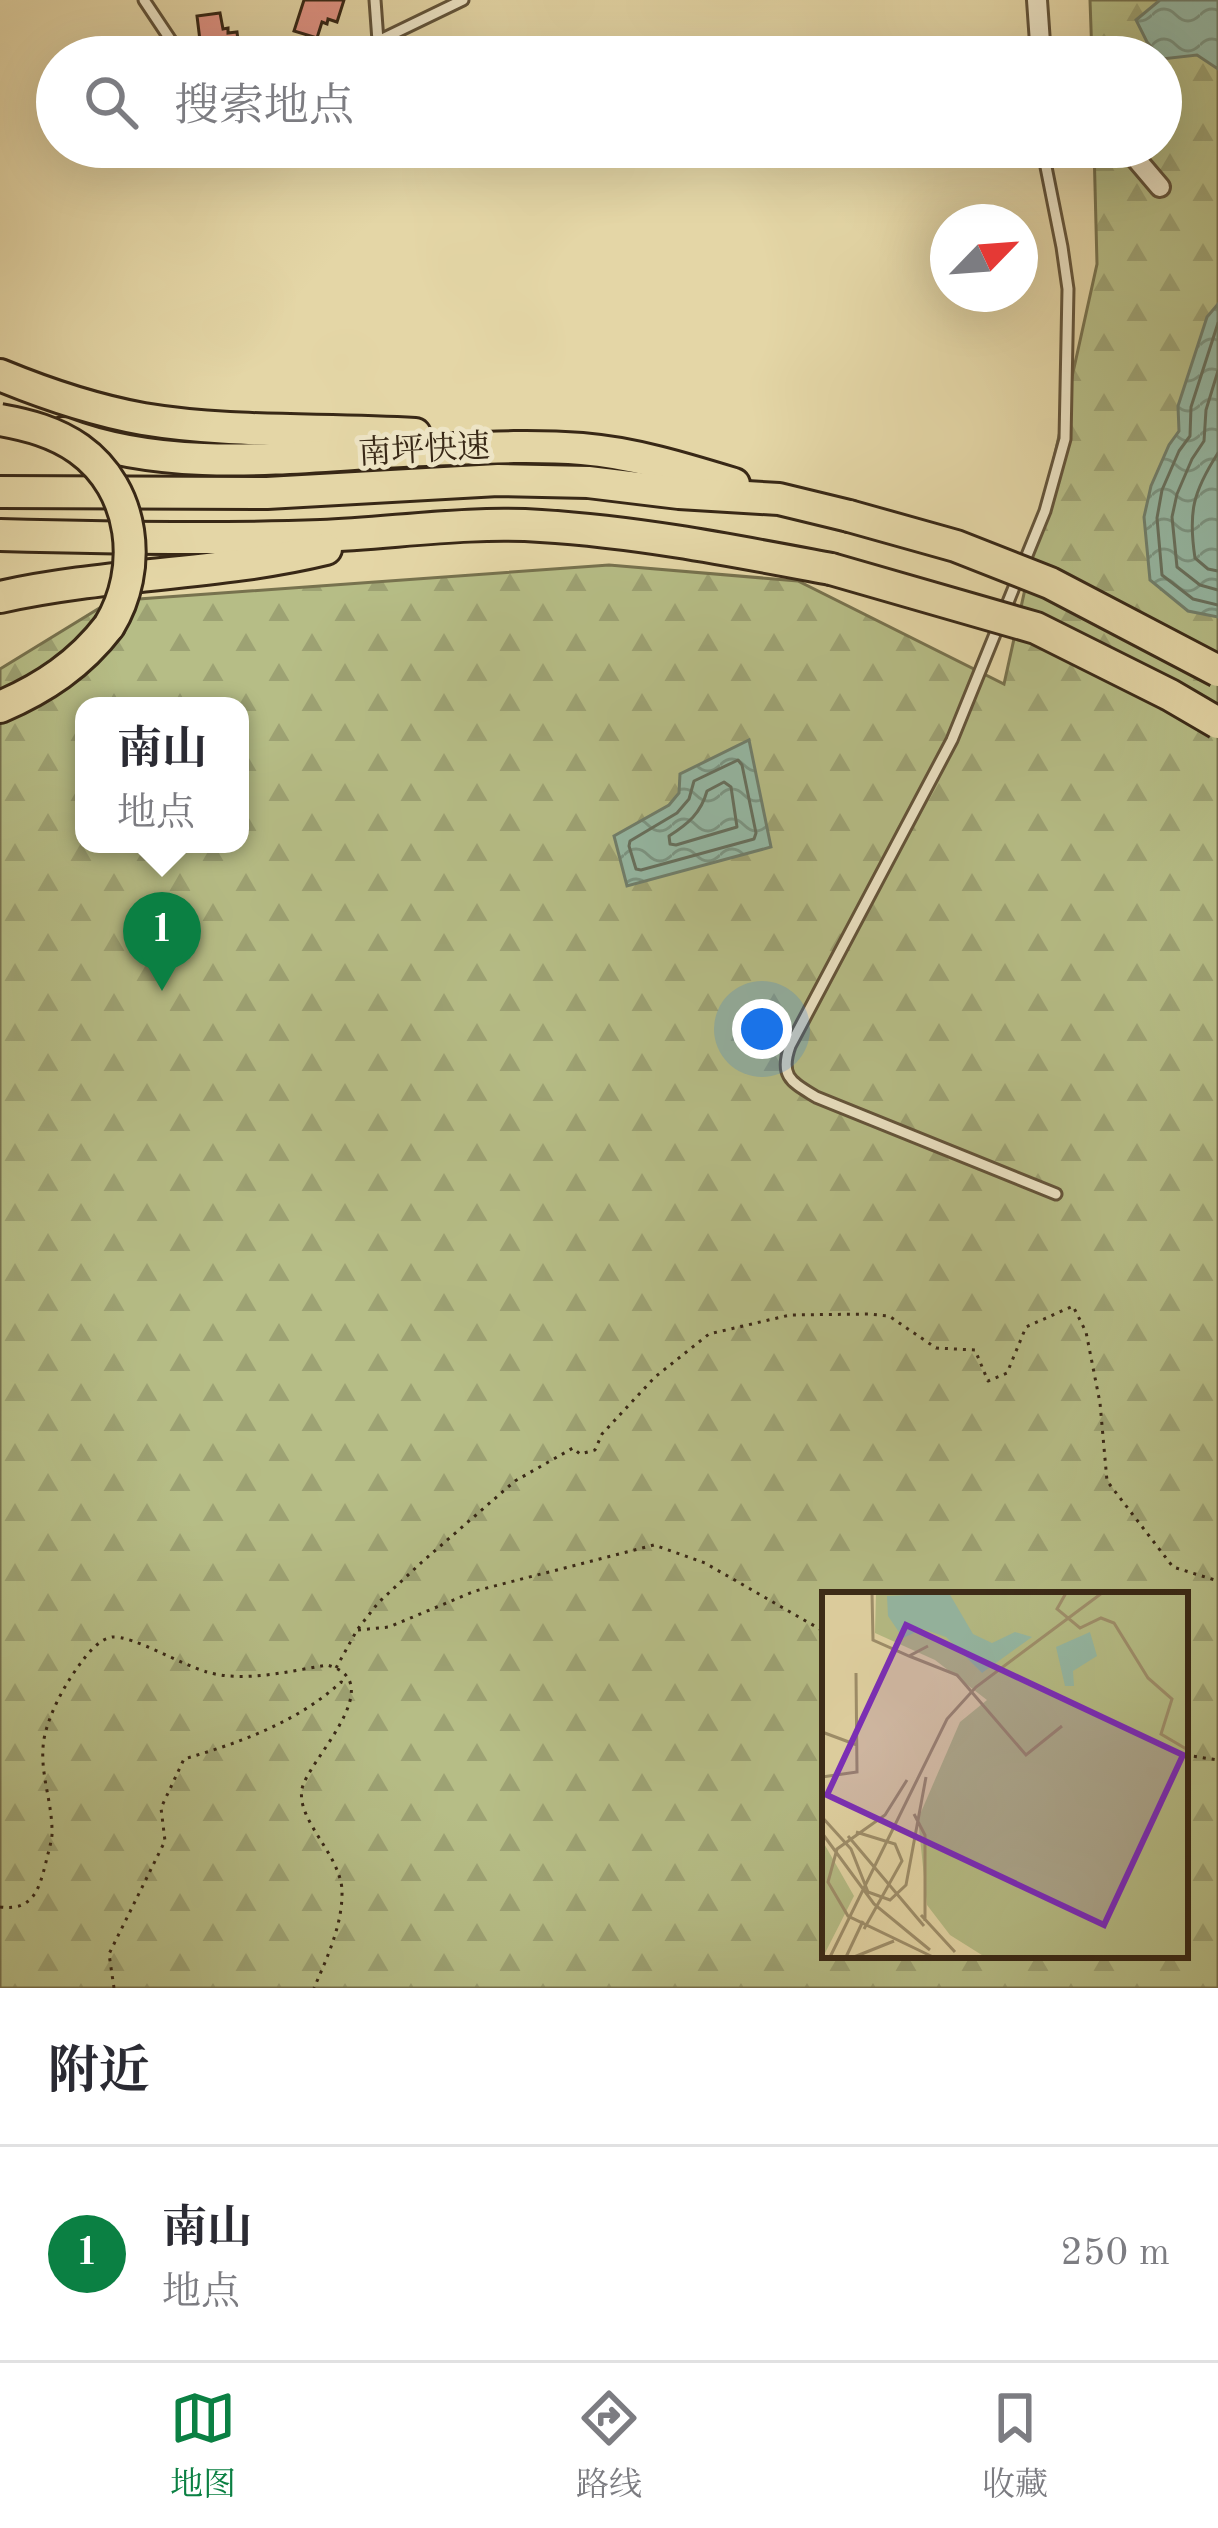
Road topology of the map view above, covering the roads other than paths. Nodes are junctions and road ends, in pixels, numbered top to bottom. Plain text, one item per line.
1 (144, 0) edge
2 (375, 0) edge
3 (463, 0) edge
4 (1036, 0) edge
5 (168, 36) edge
6 (378, 36) edge
7 (388, 36) edge
8 (1039, 36) edge
9 (1046, 168) edge
10 (1143, 168) edge
11 (1160, 188) dead end
12 (0, 375) edge
13 (0, 406) edge
14 (0, 420) edge
15 (522, 447) junction
16 (0, 492) edge
17 (779, 499) junction
18 (400, 531) junction
19 (0, 535) edge
20 (94, 581) junction
21 (0, 597) edge
22 (0, 618) edge
23 (1218, 671) edge
24 (0, 707) edge
25 (1218, 724) edge
26 (1056, 1194) dead end

1 - 5 lane
2 - 6 lane
3 - 7 lane
4 - 8 street
9 - 26 lane
10 - 11 street
12 - 15 highway
13 - 15 highway
14 - 24 highway, bridge
15 - 17 highway
16 - 17 highway, 南坪快速
17 - 23 highway, 南坪快速, bridge
18 - 19 highway
18 - 20 highway
18 - 25 highway, bridge
20 - 21 highway
20 - 22 highway

